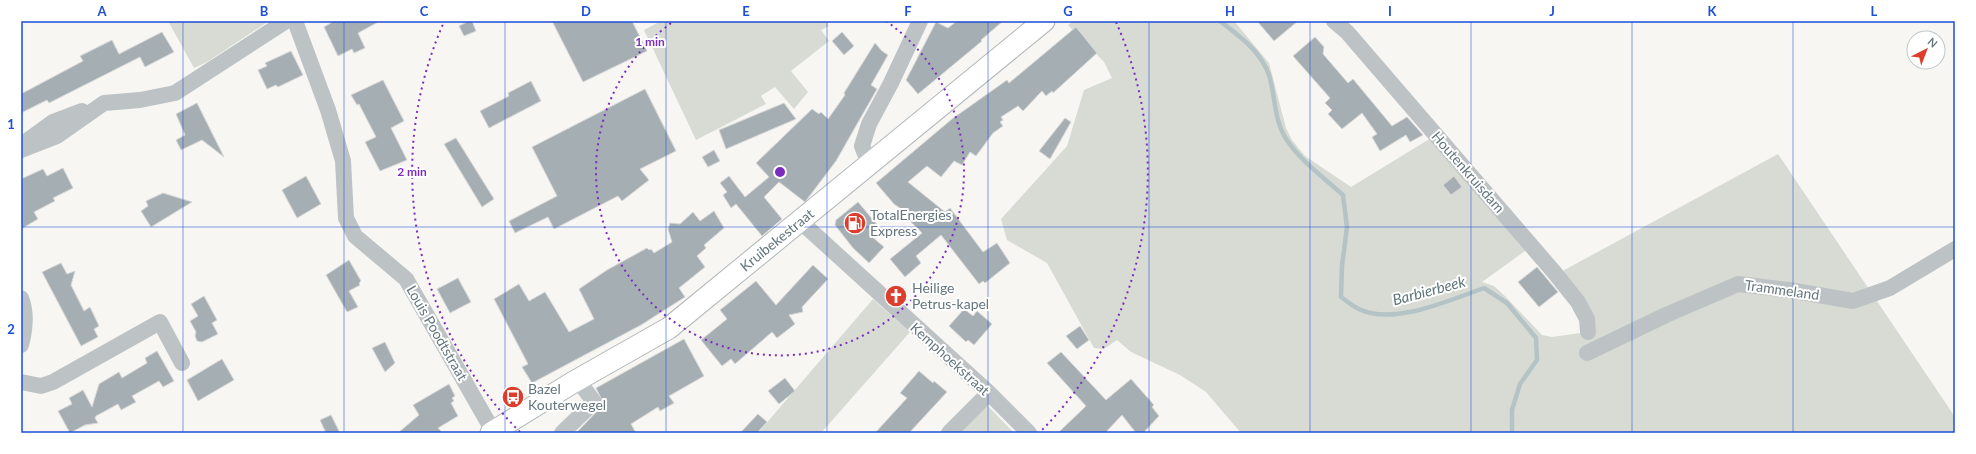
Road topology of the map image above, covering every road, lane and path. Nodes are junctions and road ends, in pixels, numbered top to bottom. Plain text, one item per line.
1 (286, 21) edge
2 (295, 21) edge
3 (920, 21) edge
4 (1044, 21) edge
5 (1334, 21) edge
6 (104, 103) junction
7 (21, 145) edge
8 (21, 150) edge
9 (869, 164) junction
10 (800, 221) junction
11 (1955, 248) edge
12 (21, 298) edge
13 (1588, 332) dead end
14 (21, 345) edge
15 (1587, 353) dead end
16 (182, 362) dead end
17 (578, 380) junction
18 (21, 382) edge
19 (989, 393) junction
20 (492, 432) edge
21 (562, 433) edge
22 (949, 433) edge
23 (1029, 433) edge

1 - 6 street
2 - 20 street, Louis Poodtstraat
3 - 9 street
4 - 9 main road, Kruibekestraat
5 - 13 street, Houtenkruisdam
6 - 7 street
6 - 8 street
9 - 10 main road, Kruibekestraat
10 - 17 main road, Kruibekestraat
10 - 19 street, Kemphoekstraat
11 - 15 street, Trammeland
12 - 14 street
16 - 18 street
17 - 20 main road, Kruibekestraat
17 - 21 street
19 - 22 street
19 - 23 street, Kemphoekstraat

